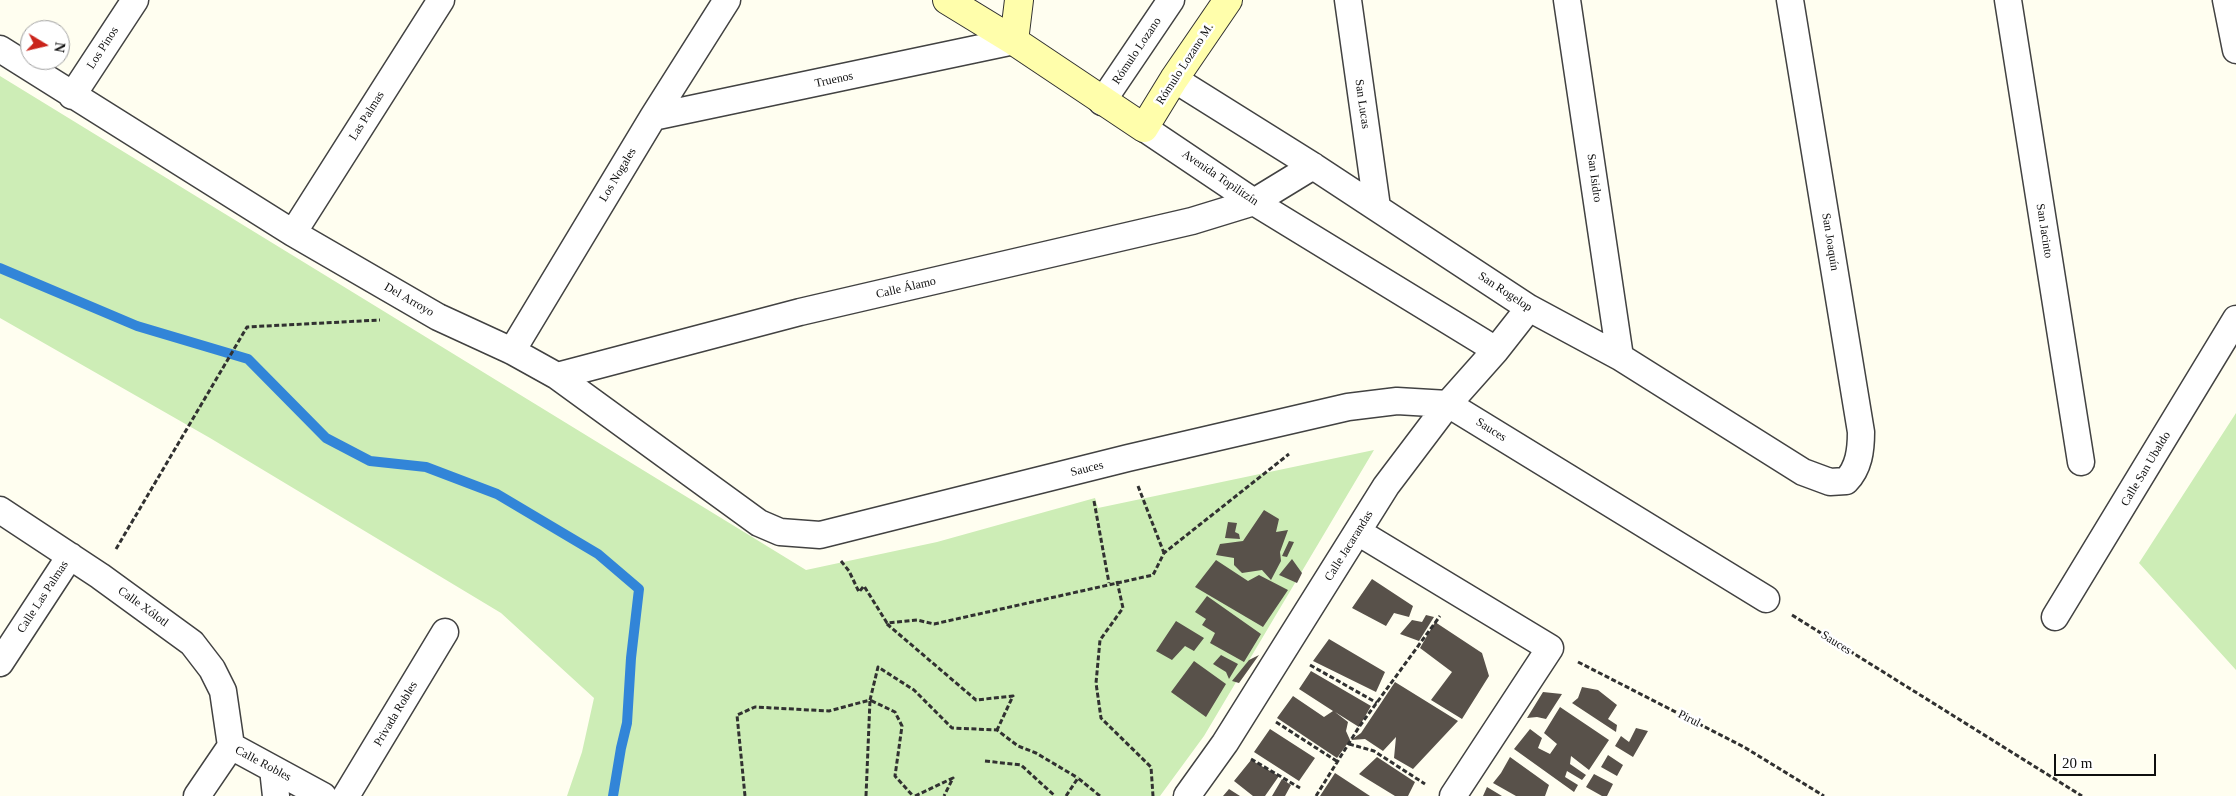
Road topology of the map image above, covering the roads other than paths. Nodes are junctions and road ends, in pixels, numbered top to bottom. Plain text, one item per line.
1 (135, 0) edge
2 (441, 0) edge
3 (727, 0) edge
4 (946, 0) edge
5 (1019, 0) edge
6 (1172, 0) edge
7 (1228, 0) edge
8 (1348, 0) edge
9 (1567, 0) edge
10 (1790, 0) edge
11 (2008, 0) edge
12 (2226, 0) edge
13 (1014, 41) junction
14 (0, 49) edge
15 (2236, 50) edge
16 (1174, 79) junction
17 (72, 96) junction
18 (1102, 102) junction
19 (653, 117) junction
20 (1144, 128) junction
21 (1314, 166) junction
22 (1254, 202) junction
23 (1377, 208) junction
24 (293, 233) junction
25 (1529, 308) junction
26 (2236, 319) edge
27 (1496, 350) junction
28 (512, 351) junction
29 (1620, 357) junction
30 (557, 376) junction
31 (1448, 404) junction
32 (2081, 462) dead end
33 (1846, 481) joint
34 (0, 510) edge
35 (1358, 532) junction
36 (820, 536) joint
37 (70, 556) junction
38 (1766, 599) road end
39 (2055, 618) dead end
40 (445, 632) dead end
41 (0, 663) edge
42 (230, 746) junction
43 (274, 769) junction
44 (197, 796) edge
45 (276, 796) edge
46 (323, 796) edge
47 (346, 796) edge
48 (1187, 796) edge
49 (1453, 796) edge

1 - 17 street, Los Pinos
2 - 24 street, Las Palmas
3 - 19 street, Los Nogales
4 - 13 street, Avenida Topilitzín
5 - 13 street
6 - 18 street, Rómulo Lozano
7 - 16 street, Rómulo Lozano M.
8 - 23 street, San Lucas
9 - 29 street, San Isidro
10 - 33 street, San Joaquín
11 - 32 street, San Jacinto
12 - 15 street
13 - 18 street, Avenida Topilitzín
13 - 19 street, Truenos
14 - 17 street, Del Arroyo
16 - 20 street, Rómulo Lozano M.
16 - 21 street, San Rogelop
17 - 24 street, Del Arroyo
18 - 20 street, Avenida Topilitzín
19 - 28 street, Los Nogales
20 - 22 street, Avenida Topilitzín
21 - 22 street, Calle Álamo
21 - 23 street, San Rogelop
22 - 27 street, Avenida Topilitzín
22 - 30 street, Calle Álamo
23 - 25 street, San Rogelop
24 - 28 street, Del Arroyo
25 - 27 street, Calle Jacarandas
25 - 29 street, San Rogelop
26 - 39 street, Calle San Ubaldo
27 - 31 street, Calle Jacarandas
28 - 30 street, Del Arroyo
29 - 33 street, San Rogelop
30 - 36 street, Del Arroyo
31 - 35 street, Calle Jacarandas
31 - 36 street, Sauces
31 - 38 street, Sauces
34 - 37 street, Calle Xólotl
35 - 48 street, Calle Jacarandas
35 - 49 street
37 - 41 street, Calle Las Palmas
37 - 42 street, Calle Xólotl
40 - 47 street, Privada Robles
42 - 43 street, Calle Robles
42 - 44 street
43 - 45 street
43 - 46 street, Calle Robles

